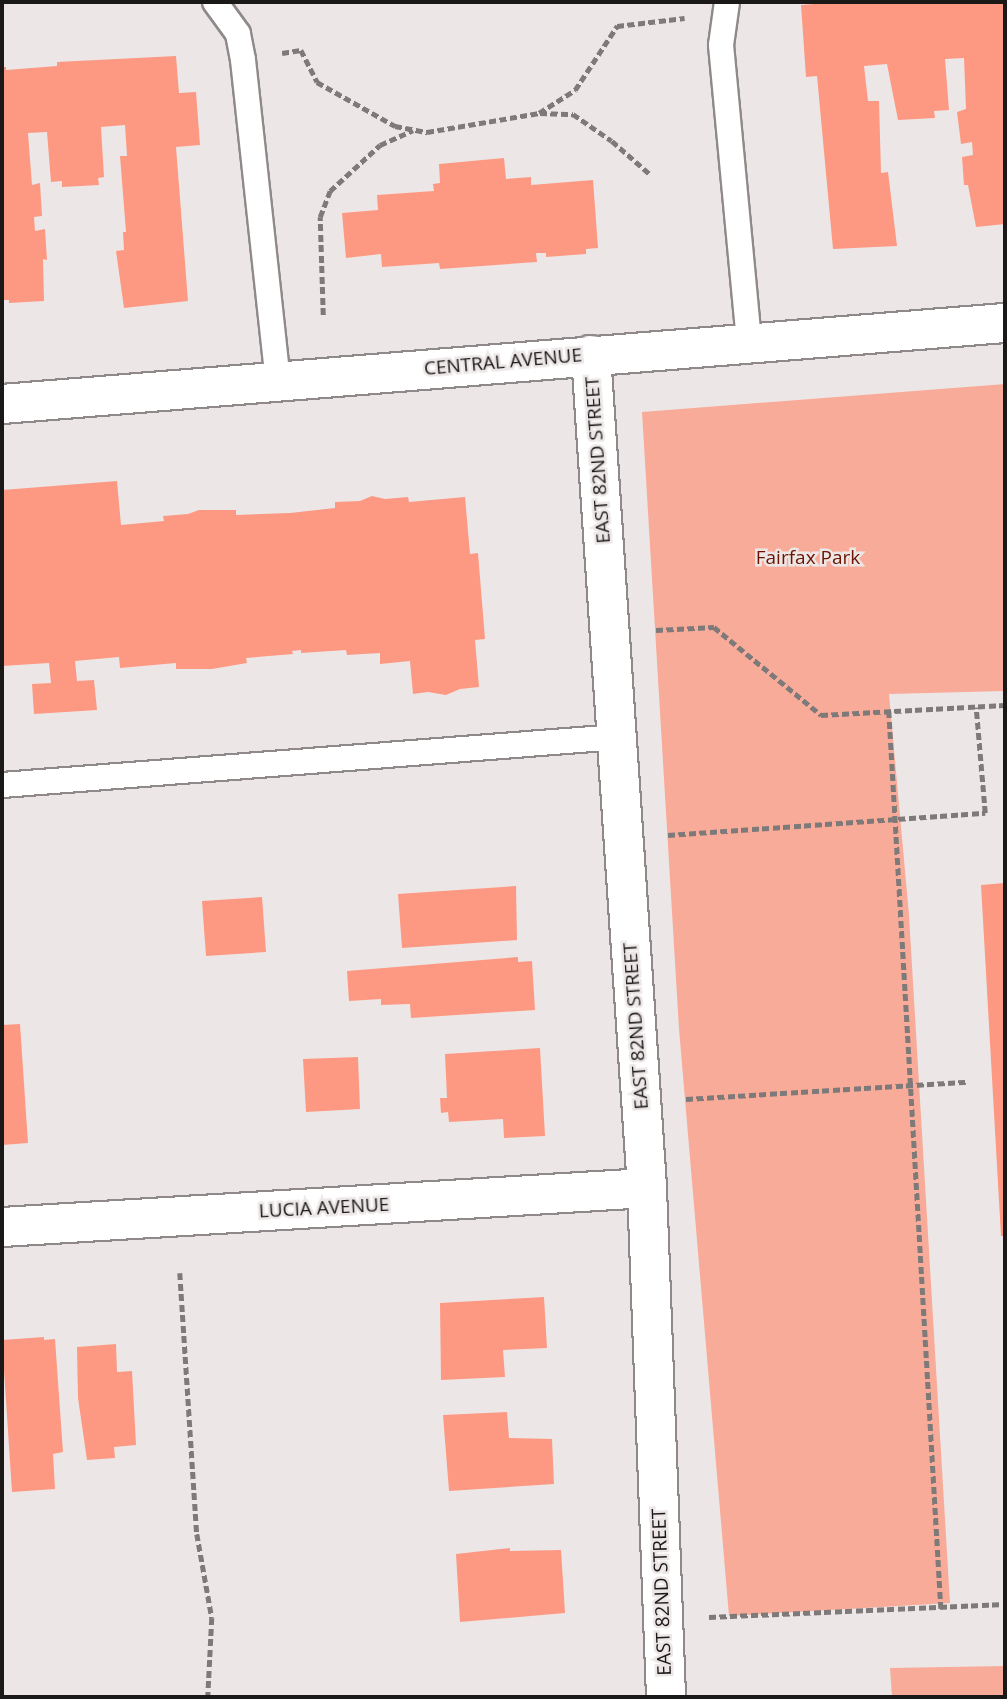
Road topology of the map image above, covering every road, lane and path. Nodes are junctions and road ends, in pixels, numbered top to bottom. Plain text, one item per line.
1 (215, 2) edge
2 (727, 2) edge
3 (692, 18) dead end
4 (274, 54) dead end
5 (540, 113) junction
6 (413, 130) junction
7 (652, 175) dead end
8 (323, 315) dead end
9 (1005, 323) edge
10 (749, 343) junction
11 (591, 355) junction
12 (278, 381) junction
13 (2, 404) edge
14 (650, 631) dead end
15 (1005, 705) edge
16 (976, 707) junction
17 (889, 711) junction
18 (617, 737) junction
19 (2, 785) edge
20 (895, 820) junction
21 (661, 836) dead end
22 (967, 1082) dead end
23 (911, 1086) junction
24 (674, 1100) dead end
25 (647, 1188) junction
26 (2, 1227) edge
27 (180, 1273) dead end
28 (1005, 1604) edge
29 (941, 1608) junction
30 (702, 1618) dead end
31 (208, 1697) edge
32 (666, 1697) edge

1 - 12 lane
2 - 10 lane
3 - 5 path
4 - 6 path
5 - 6 path
5 - 7 path
6 - 8 path
9 - 10 street, CENTRAL AVENUE
10 - 11 street, CENTRAL AVENUE
11 - 12 street, CENTRAL AVENUE
11 - 18 street, EAST 82ND STREET
12 - 13 street, CENTRAL AVENUE
14 - 17 path
15 - 16 path
16 - 17 path
16 - 20 path
17 - 20 path
18 - 19 lane
18 - 25 street, EAST 82ND STREET
20 - 21 path
20 - 23 path
22 - 23 path
23 - 24 path
23 - 29 path
25 - 26 street, LUCIA AVENUE
25 - 32 street, EAST 82ND STREET
27 - 31 path
28 - 29 path
29 - 30 path

